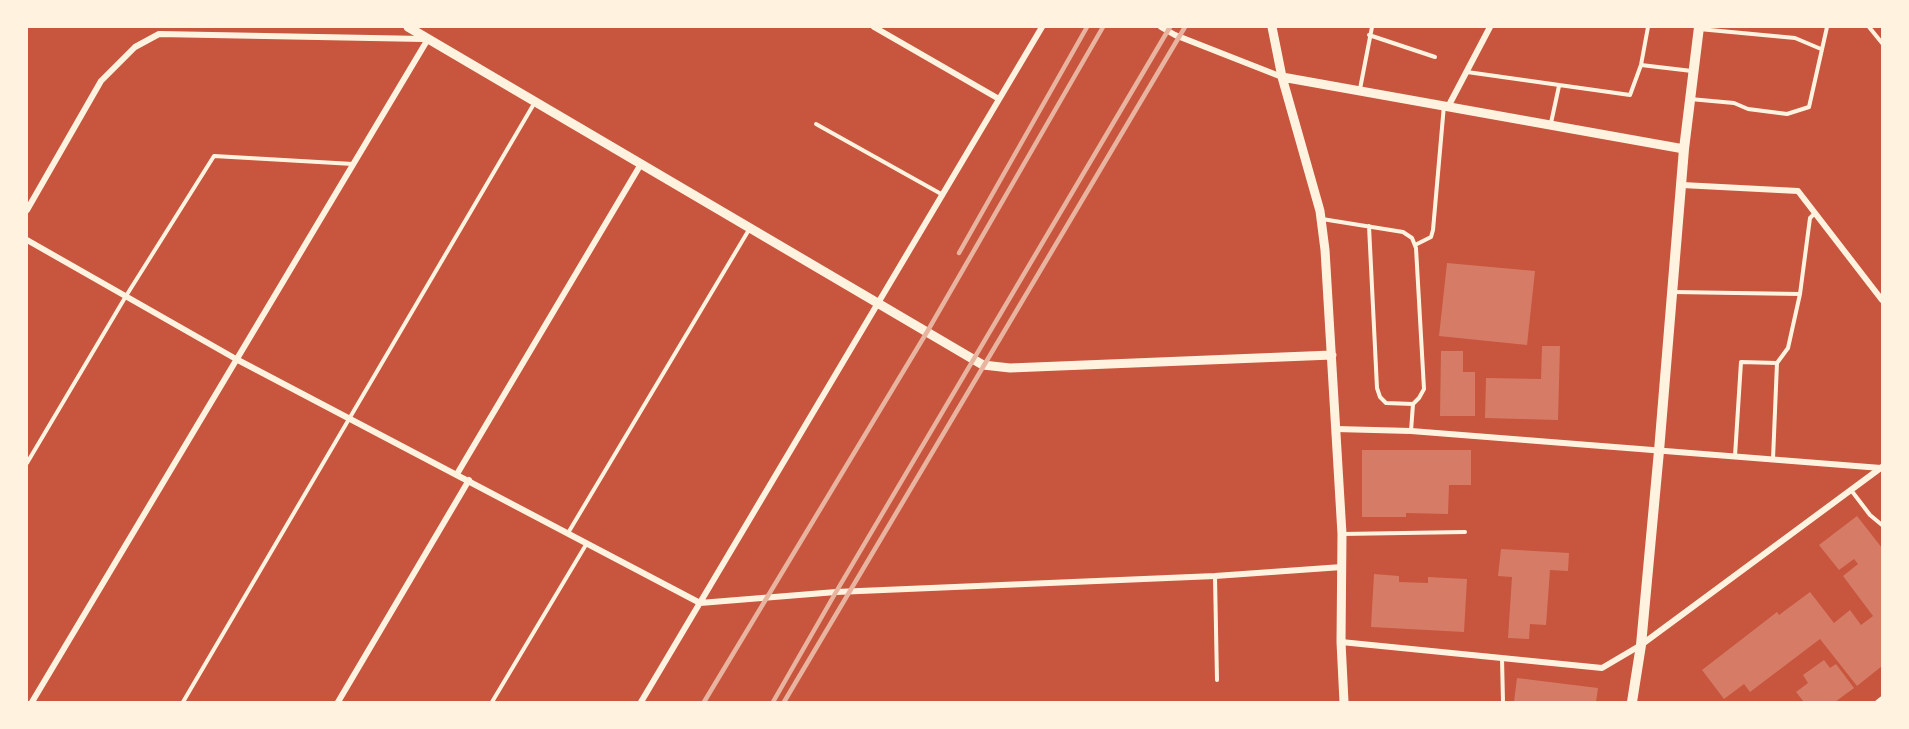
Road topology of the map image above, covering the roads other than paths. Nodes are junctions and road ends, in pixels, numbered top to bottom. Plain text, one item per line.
1 (408, 27) edge
2 (874, 27) edge
3 (1042, 27) edge
4 (1161, 27) edge
5 (1272, 27) edge
6 (1372, 27) edge
7 (1490, 27) edge
8 (1648, 27) edge
9 (1827, 27) edge
10 (1869, 27) edge
11 (1698, 28) edge
12 (1369, 35) junction
13 (428, 39) junction
14 (1882, 44) edge
15 (1821, 49) junction
16 (1435, 57) dead end
17 (1641, 64) junction
18 (1693, 71) junction
19 (1466, 72) junction
20 (1282, 77) junction
21 (1559, 86) junction
22 (1360, 90) junction
23 (999, 99) junction
24 (1690, 99) junction
25 (536, 102) junction
26 (1446, 105) junction
27 (816, 124) dead end
28 (1550, 124) junction
29 (1684, 148) junction
30 (353, 164) junction
31 (641, 164) junction
32 (1682, 185) junction
33 (943, 195) junction
34 (27, 210) edge
35 (1815, 213) junction
36 (1321, 218) junction
37 (1369, 226) junction
38 (750, 228) junction
39 (27, 240) edge
40 (1415, 245) junction
41 (1673, 292) junction
42 (1800, 294) junction
43 (126, 296) junction
44 (1882, 300) edge
45 (879, 303) junction
46 (1332, 355) junction
47 (237, 359) junction
48 (1777, 363) junction
49 (1413, 404) junction
50 (350, 418) junction
51 (1336, 429) junction
52 (1411, 430) junction
53 (1659, 451) junction
54 (1735, 456) junction
55 (1773, 459) junction
56 (27, 463) edge
57 (1882, 467) edge
58 (457, 474) junction
59 (469, 480) junction
60 (1851, 490) junction
61 (1881, 522) edge
62 (568, 532) junction
63 (1465, 532) dead end
64 (1342, 534) junction
65 (587, 543) junction
66 (1342, 567) junction
67 (1215, 576) junction
68 (700, 603) junction
69 (1341, 642) junction
70 (1641, 645) junction
71 (1502, 657) junction
72 (1216, 680) dead end
73 (1882, 698) edge
74 (32, 702) edge
75 (183, 702) edge
76 (338, 702) edge
77 (492, 702) edge
78 (641, 702) edge
79 (1344, 702) edge
80 (1503, 702) edge
81 (1632, 702) edge
82 (1877, 702) edge

1 - 13 street
2 - 23 street
3 - 23 street
4 - 20 street
5 - 20 street
6 - 12 lane
7 - 19 street
8 - 17 lane
9 - 15 lane
10 - 14 lane
11 - 15 lane
11 - 18 main road
12 - 16 lane
12 - 22 lane
13 - 25 street
13 - 30 street
13 - 34 street
15 - 24 lane
17 - 18 lane
17 - 21 lane
18 - 24 main road
19 - 21 lane
19 - 26 street
20 - 22 street
20 - 36 street
21 - 28 lane
22 - 26 street
23 - 33 street
24 - 29 main road
25 - 31 street
25 - 50 lane
26 - 28 street
26 - 40 lane
27 - 33 lane
28 - 29 street
29 - 32 main road
30 - 43 lane
30 - 47 street
31 - 38 street
31 - 58 street
32 - 35 street
32 - 41 main road
33 - 45 street
35 - 42 lane
35 - 44 street
36 - 37 lane
36 - 46 street
37 - 40 lane
37 - 49 lane
38 - 45 street
38 - 62 lane
39 - 43 street
40 - 49 lane
41 - 42 lane
41 - 53 main road
42 - 48 lane
43 - 47 street
43 - 56 lane
45 - 46 street
45 - 68 street
46 - 51 street
47 - 50 street
47 - 74 street
48 - 54 lane
48 - 55 lane
49 - 52 lane
50 - 58 street
50 - 75 lane
51 - 52 street
51 - 64 street
52 - 53 street
53 - 54 street
53 - 70 main road
54 - 55 street
55 - 57 street
57 - 60 street
58 - 59 street
59 - 62 street
59 - 76 street
60 - 61 lane
60 - 70 street
62 - 65 street
63 - 64 lane
64 - 66 street
65 - 68 street
65 - 77 lane
66 - 67 street
66 - 69 street
67 - 68 street
67 - 72 lane
68 - 78 street
69 - 71 street
69 - 79 street
70 - 71 street
70 - 81 main road
71 - 80 lane
73 - 82 lane

